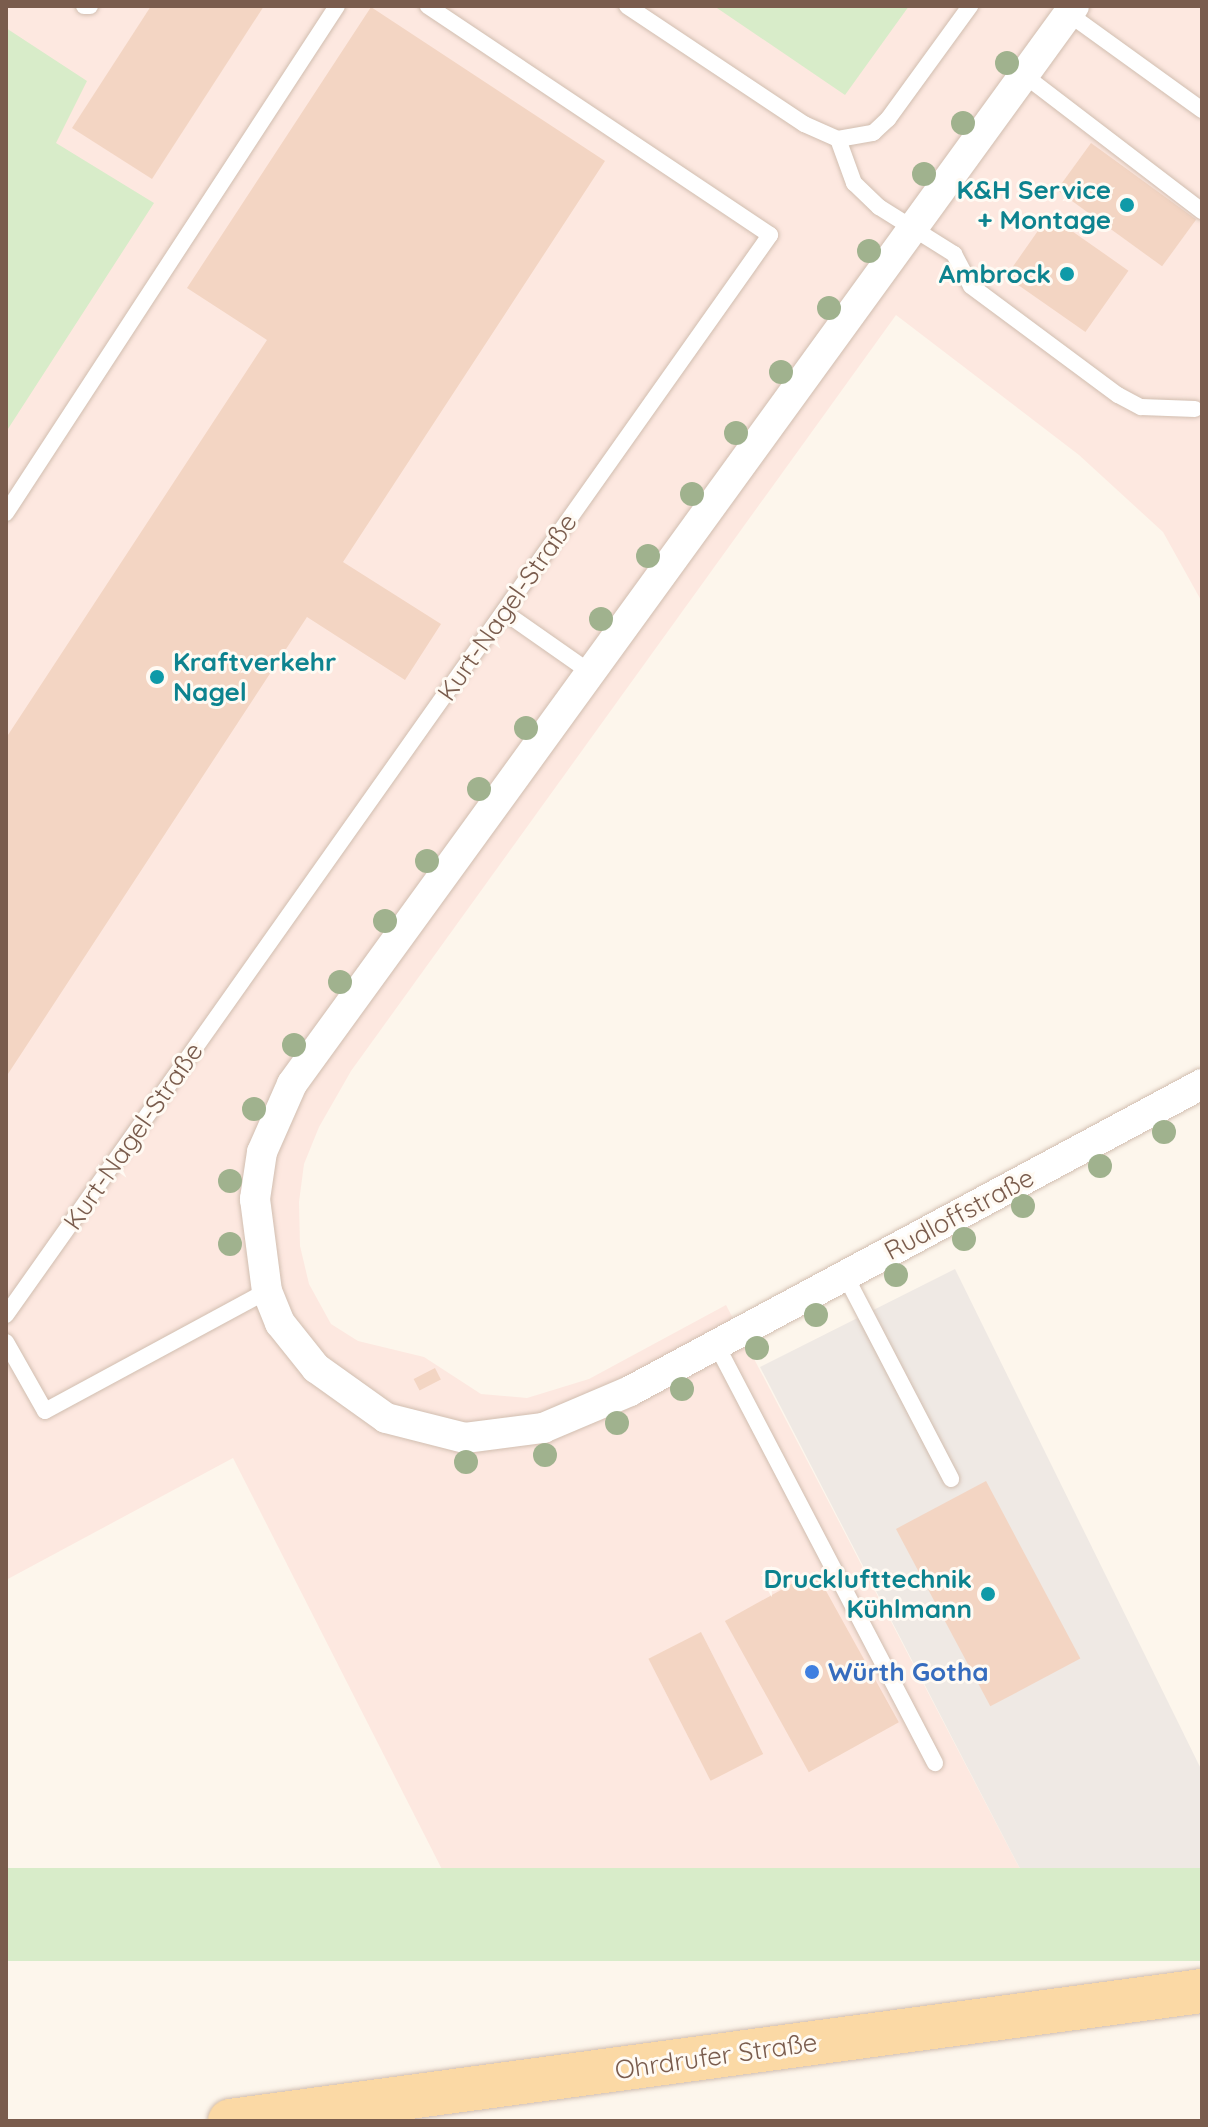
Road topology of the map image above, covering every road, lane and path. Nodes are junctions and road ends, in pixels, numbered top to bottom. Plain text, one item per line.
1 (337, 6) edge
2 (428, 6) edge
3 (627, 6) edge
4 (970, 6) edge
5 (1071, 10) edge
6 (1024, 75) junction
7 (1202, 110) edge
8 (838, 139) junction
9 (1202, 211) edge
10 (913, 229) junction
11 (1195, 409) dead end
12 (6, 513) edge
13 (504, 612) junction
14 (591, 673) junction
15 (1202, 1084) edge
16 (845, 1275) junction
17 (267, 1291) junction
18 (6, 1315) edge
19 (6, 1342) edge
20 (716, 1344) junction
21 (951, 1479) dead end
22 (935, 1763) dead end
23 (1202, 1991) edge
24 (230, 2121) edge

1 - 12 lane
2 - 13 lane, Kurt-Nagel-Straße
3 - 8 lane
4 - 8 lane
5 - 6 street
5 - 7 lane
6 - 9 lane
6 - 10 street
8 - 10 lane
10 - 11 lane
10 - 14 street
13 - 14 lane
13 - 18 lane, Kurt-Nagel-Straße
14 - 17 street
15 - 16 street, Rudloffstraße
16 - 20 street, Rudloffstraße
16 - 21 lane
17 - 19 lane
17 - 20 street
20 - 22 lane
23 - 24 main road, Ohrdrufer Straße

